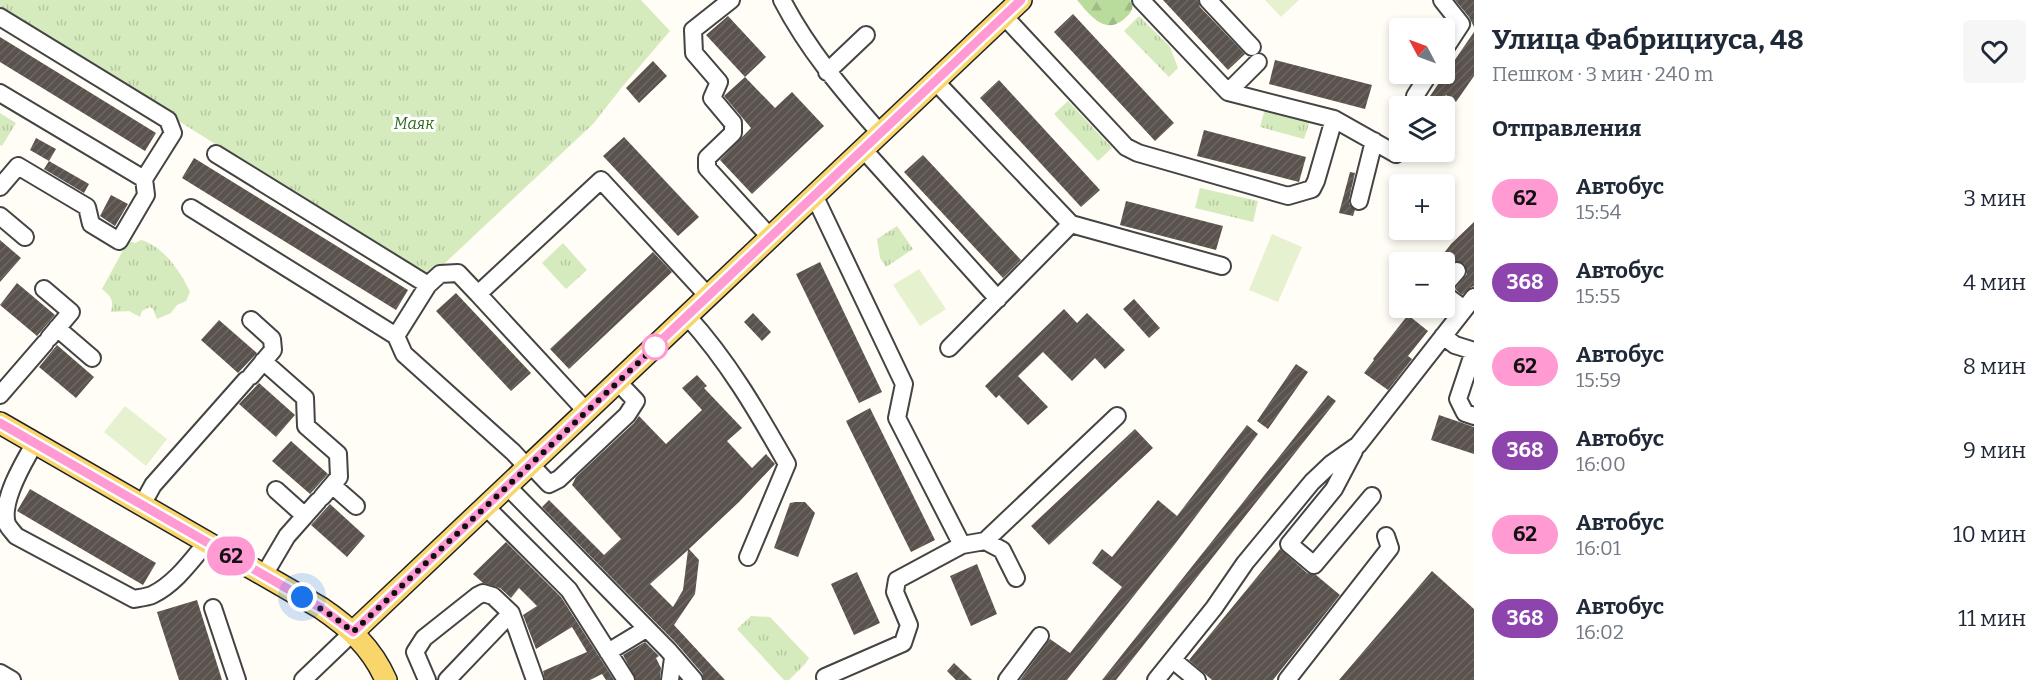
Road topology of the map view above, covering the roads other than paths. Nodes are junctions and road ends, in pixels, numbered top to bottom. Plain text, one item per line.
1 (731, 0) edge
2 (782, 0) edge
3 (1021, 0) edge
4 (1141, 0) edge
5 (1208, 0) edge
6 (1442, 0) edge
7 (0, 16) edge
8 (1004, 16) junction
9 (1455, 33) edge
10 (866, 35) dead end
11 (827, 72) junction
12 (935, 81) junction
13 (1423, 84) edge
14 (1228, 92) junction
15 (0, 93) edge
16 (1415, 96) dead end
17 (1334, 120) junction
18 (880, 133) junction
19 (1374, 141) junction
20 (863, 149) junction
21 (1389, 150) edge
22 (216, 154) dead end
23 (144, 180) junction
24 (1, 184) edge
25 (814, 195) junction
26 (1359, 201) dead end
27 (191, 208) dead end
28 (0, 216) edge
29 (1071, 224) junction
30 (25, 237) dead end
31 (770, 237) junction
32 (1222, 266) dead end
33 (1457, 271) dead end
34 (1455, 273) edge
35 (428, 285) junction
36 (44, 289) dead end
37 (478, 294) junction
38 (708, 296) junction
39 (1455, 297) edge
40 (998, 300) junction
41 (1471, 301) edge
42 (687, 316) junction
43 (251, 320) dead end
44 (50, 336) junction
45 (396, 336) junction
46 (1443, 336) junction
47 (949, 348) dead end
48 (1474, 351) edge
49 (92, 358) dead end
50 (263, 361) junction
51 (618, 382) junction
52 (0, 395) edge
53 (587, 411) junction
54 (1117, 416) dead end
55 (1474, 416) edge
56 (0, 423) edge
57 (35, 443) junction
58 (1358, 445) junction
59 (529, 465) junction
60 (507, 486) junction
61 (276, 490) dead end
62 (324, 494) junction
63 (1372, 496) dead end
64 (142, 505) junction
65 (356, 506) dead end
66 (485, 506) junction
67 (305, 516) junction
68 (543, 524) junction
69 (1386, 536) dead end
70 (985, 541) junction
71 (207, 542) junction
72 (523, 544) junction
73 (962, 545) junction
74 (748, 557) dead end
75 (264, 575) junction
76 (1016, 578) dead end
77 (213, 608) dead end
78 (511, 613) junction
79 (646, 629) junction
80 (353, 632) junction
81 (1040, 636) dead end
82 (608, 652) junction
83 (674, 658) junction
84 (1173, 660) junction
85 (0, 673) edge
86 (825, 677) dead end
87 (12, 680) edge
88 (237, 680) edge
89 (303, 680) edge
90 (386, 680) edge
91 (427, 680) edge
92 (447, 680) edge
93 (534, 680) edge
94 (626, 680) edge
95 (670, 680) edge
96 (694, 680) edge
97 (1007, 680) edge
98 (1156, 680) edge
99 (1197, 680) edge
100 (1287, 680) edge

1 - 31 street
2 - 11 street
3 - 8 main road
4 - 14 street
5 - 14 street
6 - 9 street
7 - 23 street
8 - 12 main road
8 - 17 street
10 - 11 street
11 - 18 street
12 - 18 main road
12 - 29 street
13 - 16 street
14 - 17 street
15 - 23 street
17 - 19 street
18 - 20 main road
19 - 21 street
19 - 26 street
20 - 25 main road
20 - 40 street
22 - 35 street
23 - 24 street
25 - 31 main road
25 - 73 street
27 - 45 street
28 - 30 street
29 - 32 street
29 - 40 street
31 - 38 main road
33 - 34 street
35 - 37 street
35 - 45 street
36 - 44 street
37 - 38 street
37 - 53 street
38 - 42 main road
39 - 41 street
40 - 47 street
41 - 46 street
42 - 51 main road
42 - 74 street
43 - 50 street
44 - 49 street
44 - 52 street
45 - 59 street
46 - 48 street
46 - 58 street
48 - 55 street
50 - 62 street
50 - 64 street
51 - 53 main road
51 - 59 street
53 - 59 main road
54 - 70 street
56 - 57 main road
57 - 64 main road
57 - 71 street
58 - 63 street
58 - 84 street
59 - 60 main road
60 - 66 main road
60 - 68 street
61 - 67 street
62 - 65 street
62 - 67 street
64 - 71 main road
66 - 72 street
66 - 80 main road
67 - 75 street
68 - 72 street
68 - 79 street
69 - 100 street
70 - 73 street
70 - 76 street
71 - 75 main road
72 - 82 street
73 - 86 street
75 - 80 main road
77 - 88 street
78 - 91 street
78 - 92 street
78 - 93 street
79 - 82 street
79 - 83 street
80 - 89 street
80 - 90 main road
81 - 97 street
82 - 94 street
83 - 95 street
83 - 96 street
84 - 98 street
84 - 99 street
85 - 87 street

